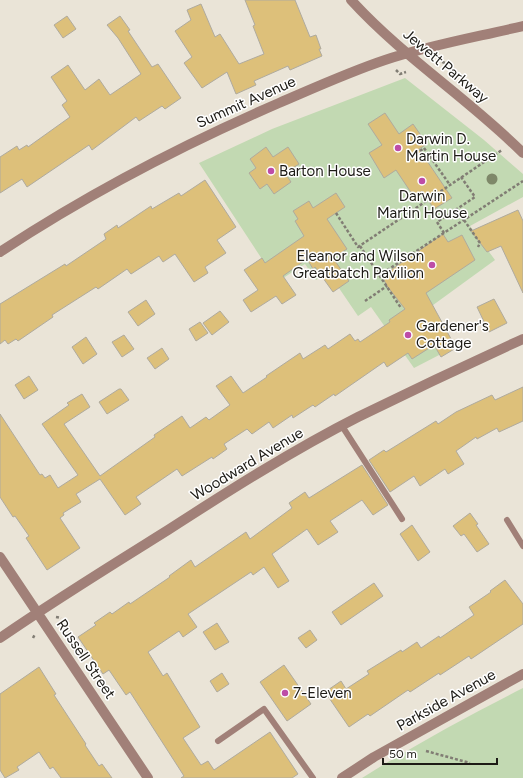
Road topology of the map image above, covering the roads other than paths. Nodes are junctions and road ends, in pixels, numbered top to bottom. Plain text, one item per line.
1 (351, 0) edge
2 (523, 26) edge
3 (408, 54) junction
4 (523, 153) edge
5 (0, 252) edge
6 (523, 339) edge
7 (342, 426) junction
8 (402, 519) dead end
9 (507, 520) dead end
10 (523, 546) edge
11 (0, 557) edge
12 (38, 612) junction
13 (0, 638) edge
14 (523, 674) edge
15 (218, 741) dead end
16 (148, 778) edge
17 (313, 778) edge
18 (342, 778) edge

1 - 3 street, Jewett Parkway
2 - 3 street, Summit Avenue
3 - 4 street, Jewett Parkway
3 - 5 street, Summit Avenue
6 - 7 street, Woodward Avenue
7 - 8 lane
7 - 12 street, Woodward Avenue
9 - 10 lane
11 - 12 street, Russell Street
12 - 13 street, Woodward Avenue
12 - 16 street, Russell Street
14 - 18 street, Parkside Avenue
15 - 17 lane

